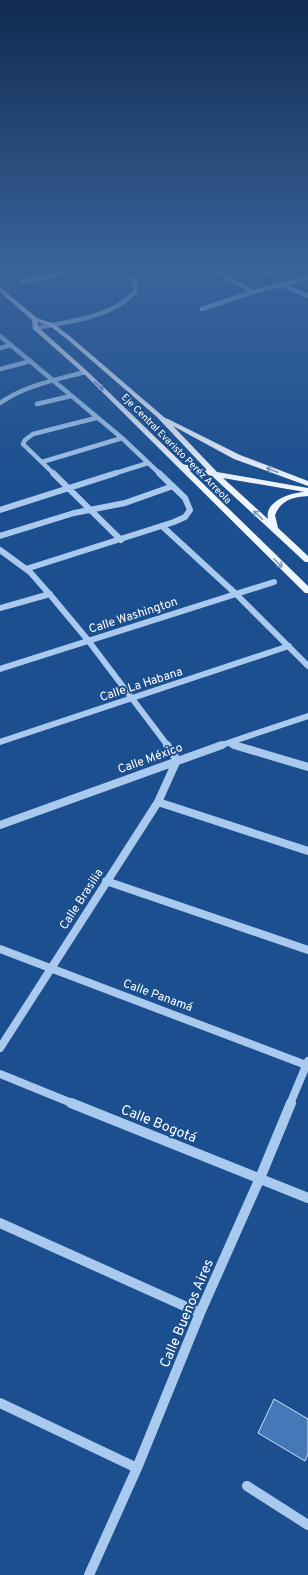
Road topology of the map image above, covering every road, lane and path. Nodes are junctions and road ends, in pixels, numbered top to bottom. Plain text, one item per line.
1 (7, 342) edge
2 (50, 342) edge
3 (71, 342) edge
4 (11, 345) junction
5 (0, 348) edge
6 (31, 361) junction
7 (0, 369) edge
8 (85, 372) junction
9 (54, 380) junction
10 (71, 396) junction
11 (0, 403) edge
12 (37, 404) dead end
13 (159, 416) junction
14 (96, 418) junction
15 (122, 438) junction
16 (42, 462) junction
17 (148, 463) junction
18 (182, 466) junction
19 (215, 474) junction
20 (308, 484) edge
21 (173, 486) junction
22 (69, 488) junction
23 (308, 490) edge
24 (308, 494) edge
25 (0, 510) edge
26 (90, 510) junction
27 (162, 526) junction
28 (275, 530) junction
29 (0, 536) edge
30 (121, 540) junction
31 (0, 550) edge
32 (308, 560) edge
33 (26, 569) junction
34 (274, 582) dead end
35 (308, 591) edge
36 (50, 594) junction
37 (236, 594) junction
38 (0, 608) edge
39 (88, 641) junction
40 (289, 646) junction
41 (308, 666) edge
42 (0, 669) edge
43 (132, 698) junction
44 (308, 716) edge
45 (0, 742) edge
46 (228, 743) junction
47 (177, 760) junction
48 (308, 767) edge
49 (158, 802) junction
50 (0, 825) edge
51 (308, 851) edge
52 (106, 881) junction
53 (0, 949) edge
54 (308, 950) edge
55 (51, 968) junction
56 (0, 1048) edge
57 (307, 1063) edge
58 (0, 1074) edge
59 (260, 1178) junction
60 (308, 1198) edge
61 (0, 1223) edge
62 (200, 1313) junction
63 (0, 1403) edge
64 (137, 1468) junction
65 (247, 1486) dead end
66 (308, 1525) edge
67 (89, 1575) edge

1 - 4 street
2 - 8 main road, Eje Central Evaristo Peréz Arreola
3 - 13 main road, Eje Central Evaristo Peréz Arreola
4 - 5 street
4 - 6 street
6 - 7 street
6 - 9 street
8 - 9 street
8 -> 18 main road, Eje Central Evaristo Peréz Arreola
9 - 10 street
9 - 11 street
10 - 12 street
10 - 14 street
13 - 19 main road, Eje Central Evaristo Peréz Arreola
20 -> 13 main road
14 - 15 street
14 - 16 street
15 - 16 street
15 - 17 street
16 - 22 street
17 - 21 street
17 - 22 street
18 - 19 main road
18 -> 35 main road, Eje Central Evaristo Peréz Arreola
19 - 23 main road
28 -> 19 main road, Eje Central Evaristo Peréz Arreola
21 - 26 street
21 - 27 street
22 - 25 street
22 - 26 street
24 - 28 main road
26 - 29 street
26 - 30 street
27 - 30 street
27 - 37 street
28 - 32 main road, Eje Central Evaristo Peréz Arreola
30 - 33 street
31 - 33 street
33 - 36 street
34 - 37 street, Calle Washington
36 - 38 street
36 - 39 street
37 - 39 street, Calle Washington
37 - 40 street
39 - 42 street, Calle Washington
39 - 43 street
40 - 41 street
40 - 43 street, Calle La Habana
43 - 45 street, Calle La Habana
43 - 47 street
44 - 46 street, Calle México
46 - 47 street, Calle México
46 - 48 street
47 - 49 street, Calle Brasilia
47 - 50 street, Calle México
49 - 51 street
49 - 52 street, Calle Brasilia
52 - 54 street
52 - 55 street, Calle Brasilia
53 - 55 street, Calle Panamá
55 - 56 street, Calle Brasilia
55 - 57 street, Calle Panamá
57 - 59 street, Calle Buenos Aires
58 - 59 street, Calle Bogotá
59 - 60 street, Calle Bogotá
59 - 62 street, Calle Buenos Aires
61 - 62 street
62 - 64 street, Calle Buenos Aires
63 - 64 street
64 - 67 street, Calle Buenos Aires
65 - 66 street

